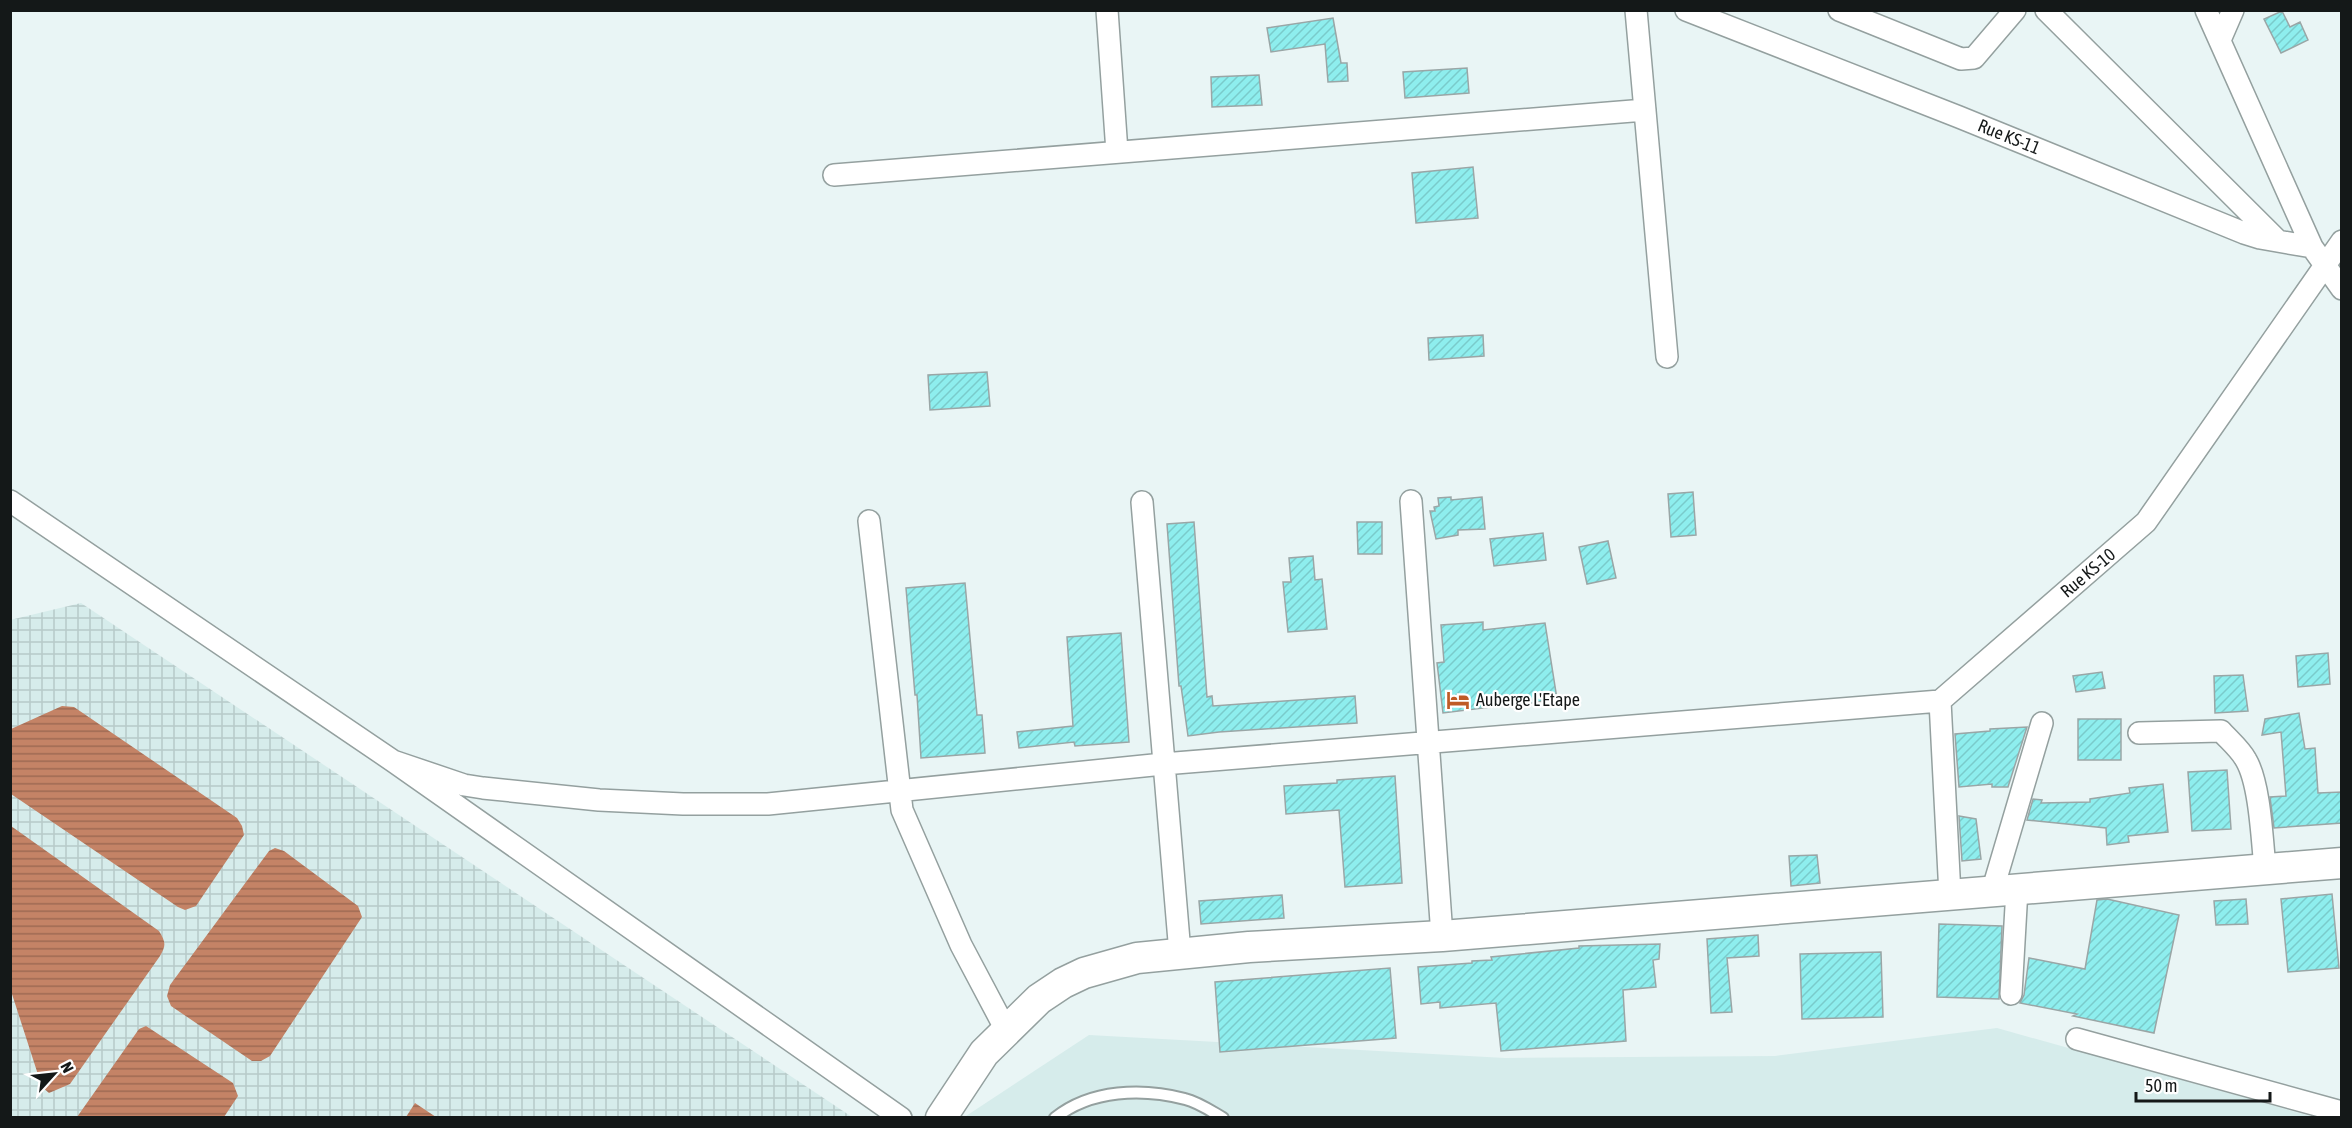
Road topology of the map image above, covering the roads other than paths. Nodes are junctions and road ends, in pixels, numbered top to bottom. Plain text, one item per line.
1 (1107, 10) edge
2 (1636, 10) edge
3 (1686, 10) edge
4 (1839, 10) edge
5 (2015, 10) edge
6 (2046, 10) edge
7 (2206, 10) edge
8 (2233, 10) edge
9 (2220, 40) junction
10 (1645, 110) junction
11 (1118, 152) junction
12 (834, 176) dead end
13 (2277, 240) junction
14 (2342, 241) edge
15 (2312, 247) junction
16 (2325, 265) junction
17 (2342, 289) edge
18 (1667, 357) dead end
19 (10, 501) edge
20 (1411, 501) dead end
21 (1142, 502) dead end
22 (869, 521) dead end
23 (1940, 701) junction
24 (2042, 723) dead end
25 (2139, 734) dead end
26 (1428, 742) junction
27 (393, 761) junction
28 (1163, 764) junction
29 (898, 792) junction
30 (2342, 863) edge
31 (2265, 868) junction
32 (2004, 891) junction
33 (1950, 895) junction
34 (1442, 936) junction
35 (1180, 953) junction
36 (2011, 994) dead end
37 (1006, 1030) junction
38 (2078, 1039) dead end
39 (2342, 1112) edge
40 (901, 1118) edge
41 (941, 1118) edge
42 (1055, 1118) edge
43 (1223, 1118) edge

1 - 11 street
2 - 10 street
3 - 13 street, Rue KS-11
4 - 5 street
6 - 13 street
7 - 9 street
8 - 9 street
9 - 15 street
10 - 11 street
10 - 18 street
11 - 12 street
13 - 15 street, Rue KS-11
14 - 16 street, Rue KS-10
15 - 16 street
16 - 17 street
16 - 23 street, Rue KS-10
19 - 27 street
20 - 26 street
21 - 28 street
22 - 29 street
23 - 26 street
23 - 33 street
24 - 32 street
25 - 31 street
26 - 28 street
26 - 34 street
27 - 29 street
27 - 40 street
28 - 29 street
28 - 35 street
29 - 37 street
30 - 31 street
31 - 32 street
32 - 33 street
32 - 36 street
33 - 34 street
34 - 35 street
35 - 37 street
37 - 41 street
38 - 39 street
42 - 43 lane

